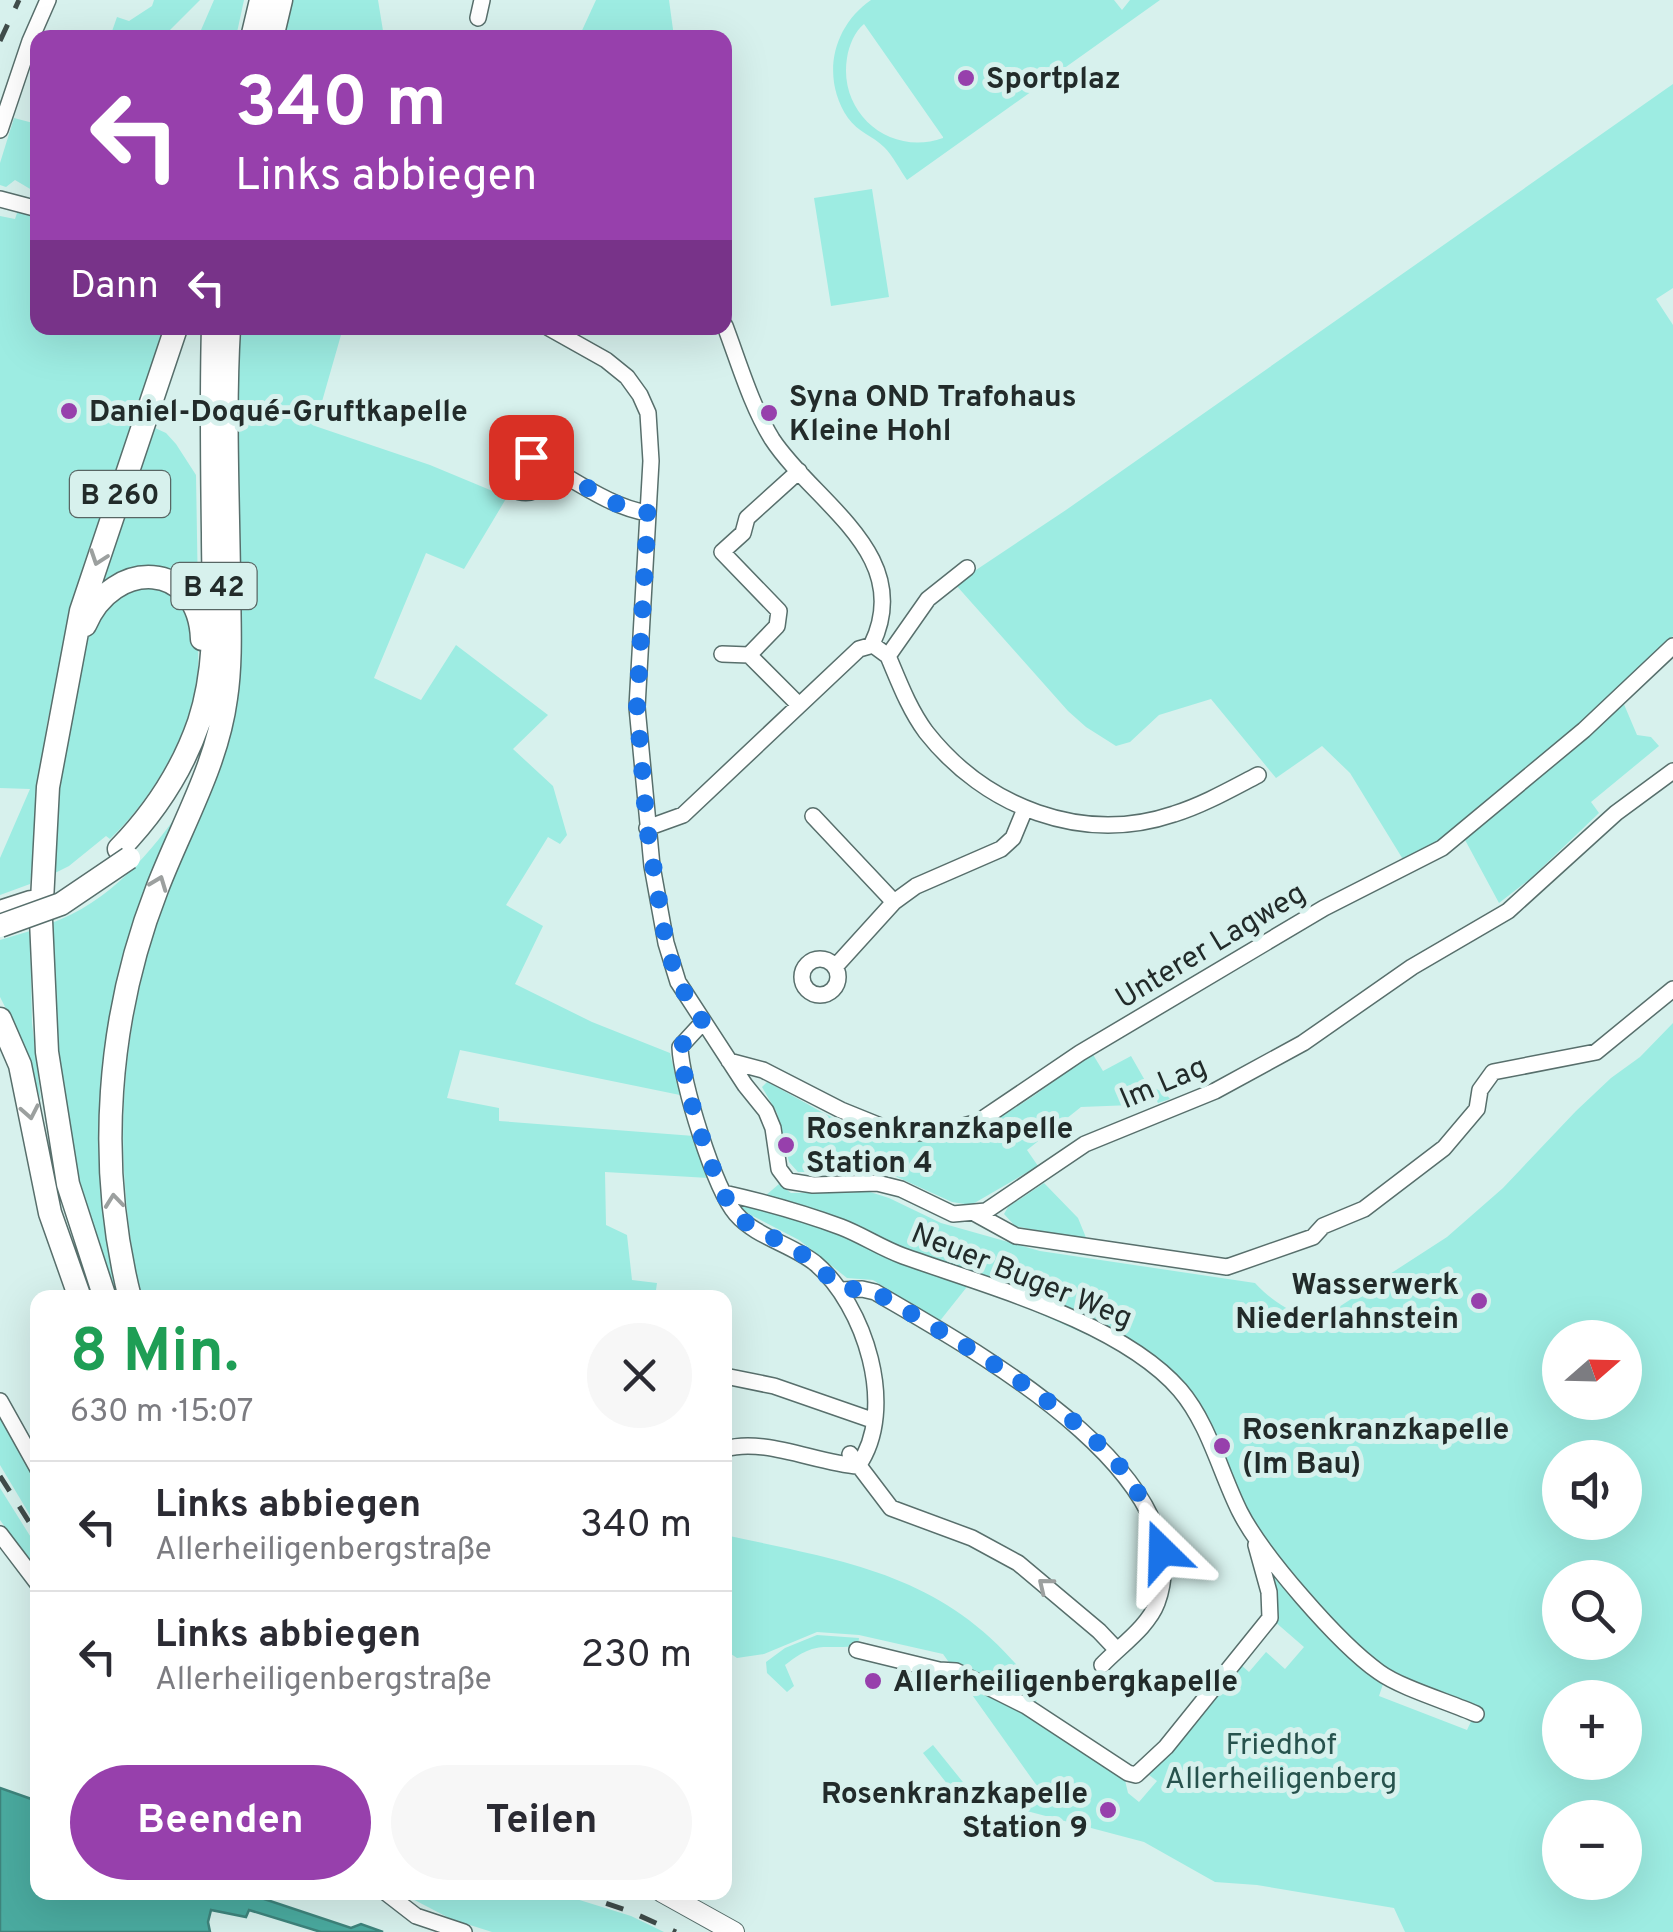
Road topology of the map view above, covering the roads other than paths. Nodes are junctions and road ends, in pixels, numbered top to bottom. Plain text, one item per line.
1 (48, 0) edge
2 (261, 0) edge
3 (281, 0) edge
4 (482, 0) edge
5 (478, 18) dead end
6 (35, 30) edge
7 (254, 30) edge
8 (274, 30) edge
9 (30, 41) edge
10 (0, 130) edge
11 (0, 199) edge
12 (30, 206) edge
13 (174, 335) edge
14 (221, 335) edge
15 (221, 335) edge
16 (561, 335) edge
17 (729, 335) edge
18 (799, 470) junction
19 (561, 472) dead end
20 (648, 513) junction
21 (967, 568) dead end
22 (230, 642) junction
23 (872, 644) junction
24 (1673, 646) edge
25 (722, 654) dead end
26 (749, 655) junction
27 (73, 656) junction
28 (888, 656) junction
29 (798, 704) junction
30 (188, 750) junction
31 (1673, 771) edge
32 (1258, 775) dead end
33 (1024, 810) junction
34 (813, 816) dead end
35 (647, 828) junction
36 (124, 854) junction
37 (894, 902) junction
38 (0, 912) edge
39 (0, 926) edge
40 (835, 967) dead end
41 (1673, 989) edge
42 (0, 1020) edge
43 (703, 1022) junction
44 (729, 1061) junction
45 (724, 1193) junction
46 (976, 1214) junction
47 (77, 1290) edge
48 (102, 1290) edge
49 (128, 1290) edge
50 (842, 1290) junction
51 (732, 1377) edge
52 (0, 1401) edge
53 (872, 1420) junction
54 (732, 1448) edge
55 (30, 1455) edge
56 (854, 1460) junction
57 (0, 1534) edge
58 (1253, 1536) junction
59 (30, 1573) edge
60 (858, 1650) dead end
61 (1117, 1650) junction
62 (1102, 1665) dead end
63 (1476, 1714) dead end
64 (395, 1900) edge
65 (676, 1900) edge
66 (464, 1932) edge
67 (734, 1932) edge

1 - 6 street
2 - 7 highway
3 - 8 highway
4 - 5 street
9 - 10 street
11 - 12 street
13 -> 27 highway, B 260
14 - 22 highway, B 42
15 - 30 highway, B 42
16 - 20 street
17 - 18 street
18 - 23 street
18 - 26 street
19 - 20 street
20 - 35 street
21 - 28 street
22 - 36 highway, B 42
49 -> 22 highway
23 - 28 street
23 - 29 street
24 - 44 street, Unterer Lagweg
25 - 26 street
26 - 29 street
27 - 30 highway, B 42
27 - 48 highway, B 260
28 - 33 street
29 - 35 street
30 - 36 highway, B 42
31 - 46 street, Im Lag
32 - 33 street
33 - 37 street
34 - 37 street
35 - 43 street
36 - 38 highway, B 42
36 - 39 highway, B 42, bridge
37 - 40 street
41 - 46 street
42 -> 47 highway
43 - 44 street
43 - 45 street
44 - 46 street
45 - 50 street
45 - 58 street, Neuer Buger Weg
50 - 53 street
50 - 61 street
51 - 53 street
52 - 55 street
53 - 56 street
54 - 56 street
61 -> 56 street
57 - 59 street
58 - 60 street
58 - 63 street, Neuer Buger Weg
61 - 62 street
64 - 66 street
65 - 67 main road

